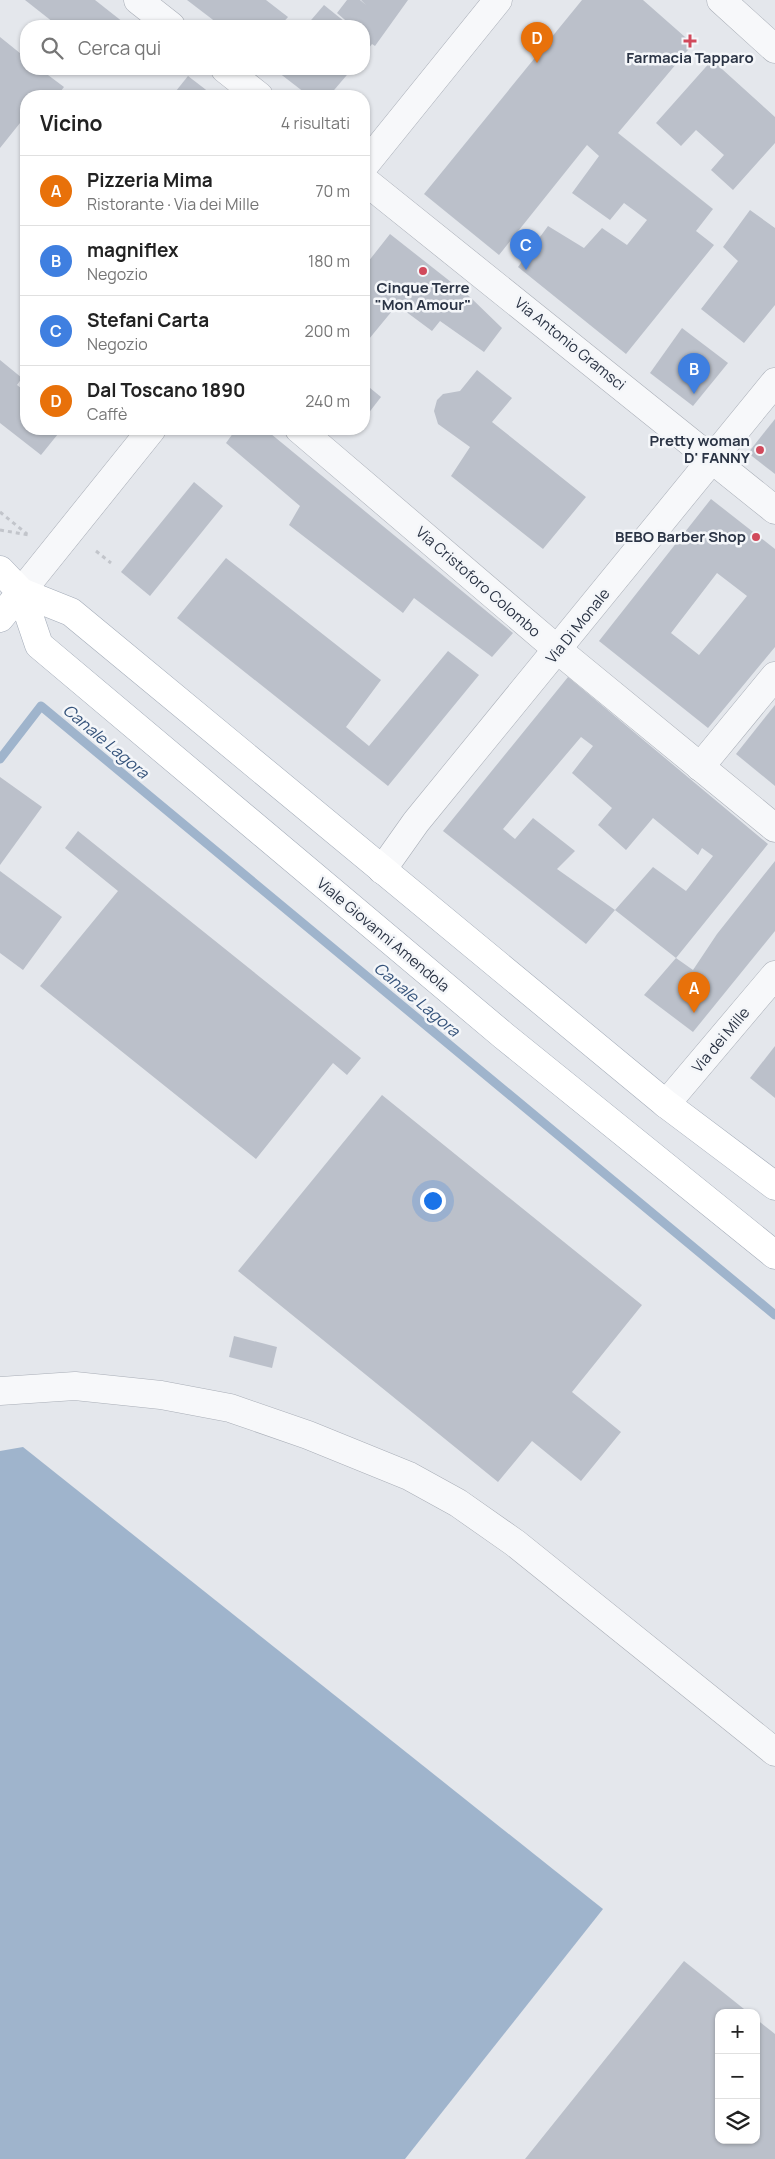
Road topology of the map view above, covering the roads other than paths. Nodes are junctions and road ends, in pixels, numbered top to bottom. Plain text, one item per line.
1 (138, 0) edge
2 (498, 0) edge
3 (721, 0) edge
4 (163, 20) edge
5 (775, 49) edge
6 (233, 75) edge
7 (251, 90) edge
8 (370, 159) edge
9 (370, 185) edge
10 (775, 382) edge
11 (147, 435) edge
12 (306, 435) edge
13 (713, 459) junction
14 (775, 510) edge
15 (0, 570) edge
16 (21, 592) junction
17 (0, 618) edge
18 (558, 650) junction
19 (775, 676) edge
20 (700, 767) junction
21 (775, 828) edge
22 (382, 870) junction
23 (775, 975) edge
24 (666, 1104) junction
25 (775, 1186) edge
26 (775, 1255) edge
27 (0, 1391) edge
28 (775, 1752) edge

1 - 4 street
2 - 8 street
3 - 5 street
6 - 7 street
9 - 13 street, Via Antonio Gramsci
10 - 13 street, Via Di Monale
11 - 16 street
12 - 18 street, Via Cristoforo Colombo
13 - 14 street, Via Antonio Gramsci
13 - 18 street, Via Di Monale
15 - 16 main road, Viale Giovanni Amendola
16 - 17 main road
16 - 22 main road, Viale Giovanni Amendola
16 - 26 main road, Viale Giovanni Amendola
18 - 20 street, Via Cristoforo Colombo
18 - 22 street, Via Di Monale
19 - 20 street
20 - 21 street, Via Cristoforo Colombo
22 - 24 main road, Viale Giovanni Amendola
23 - 24 street, Via dei Mille
24 - 25 main road, Viale Giovanni Amendola
27 - 28 street

